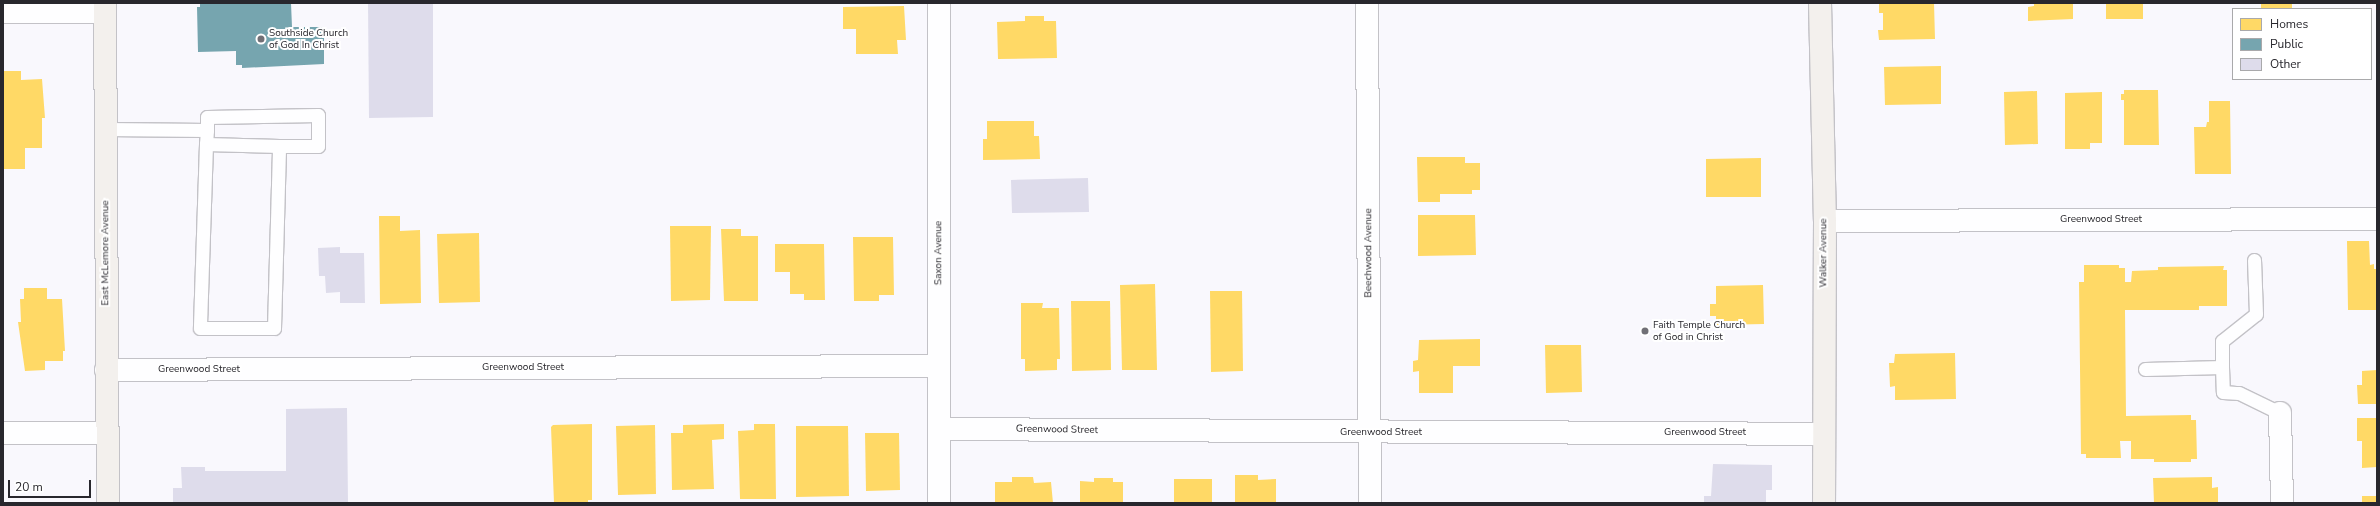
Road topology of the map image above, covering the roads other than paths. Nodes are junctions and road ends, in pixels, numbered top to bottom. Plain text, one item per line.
1 (939, 3) edge
2 (1367, 3) edge
3 (1820, 3) edge
4 (105, 7) edge
5 (3, 12) edge
6 (105, 129) junction
7 (207, 130) junction
8 (206, 144) junction
9 (279, 146) junction
10 (2377, 219) edge
11 (1825, 221) junction
12 (2254, 260) dead end
13 (939, 366) junction
14 (2222, 367) junction
15 (2145, 369) dead end
16 (106, 370) junction
17 (2280, 413) joint
18 (939, 429) junction
19 (106, 433) junction
20 (1370, 433) junction
21 (3, 434) edge
22 (1823, 434) junction
23 (108, 503) edge
24 (939, 503) edge
25 (1370, 503) edge
26 (1824, 503) edge
27 (2282, 503) edge

1 - 13 street, Saxon Avenue
2 - 20 street, Beechwood Avenue
3 - 11 street, Walker Avenue
4 - 5 street
4 - 6 street, East McLemore Avenue
6 - 7 lane
6 - 16 street, East McLemore Avenue
7 - 8 lane
7 - 9 lane
8 - 9 lane
8 - 9 lane
10 - 11 street, Greenwood Street
11 - 22 street, Walker Avenue
12 - 14 lane
13 - 16 street, Greenwood Street
13 - 18 street, Saxon Avenue
14 - 15 lane
14 - 17 lane
16 - 19 street, East McLemore Avenue
17 - 27 street
18 - 20 street, Greenwood Street
18 - 24 street, Saxon Avenue
19 - 21 street
19 - 23 street, East McLemore Avenue
20 - 22 street, Greenwood Street
20 - 25 street, Beechwood Avenue
22 - 26 street, Walker Avenue

